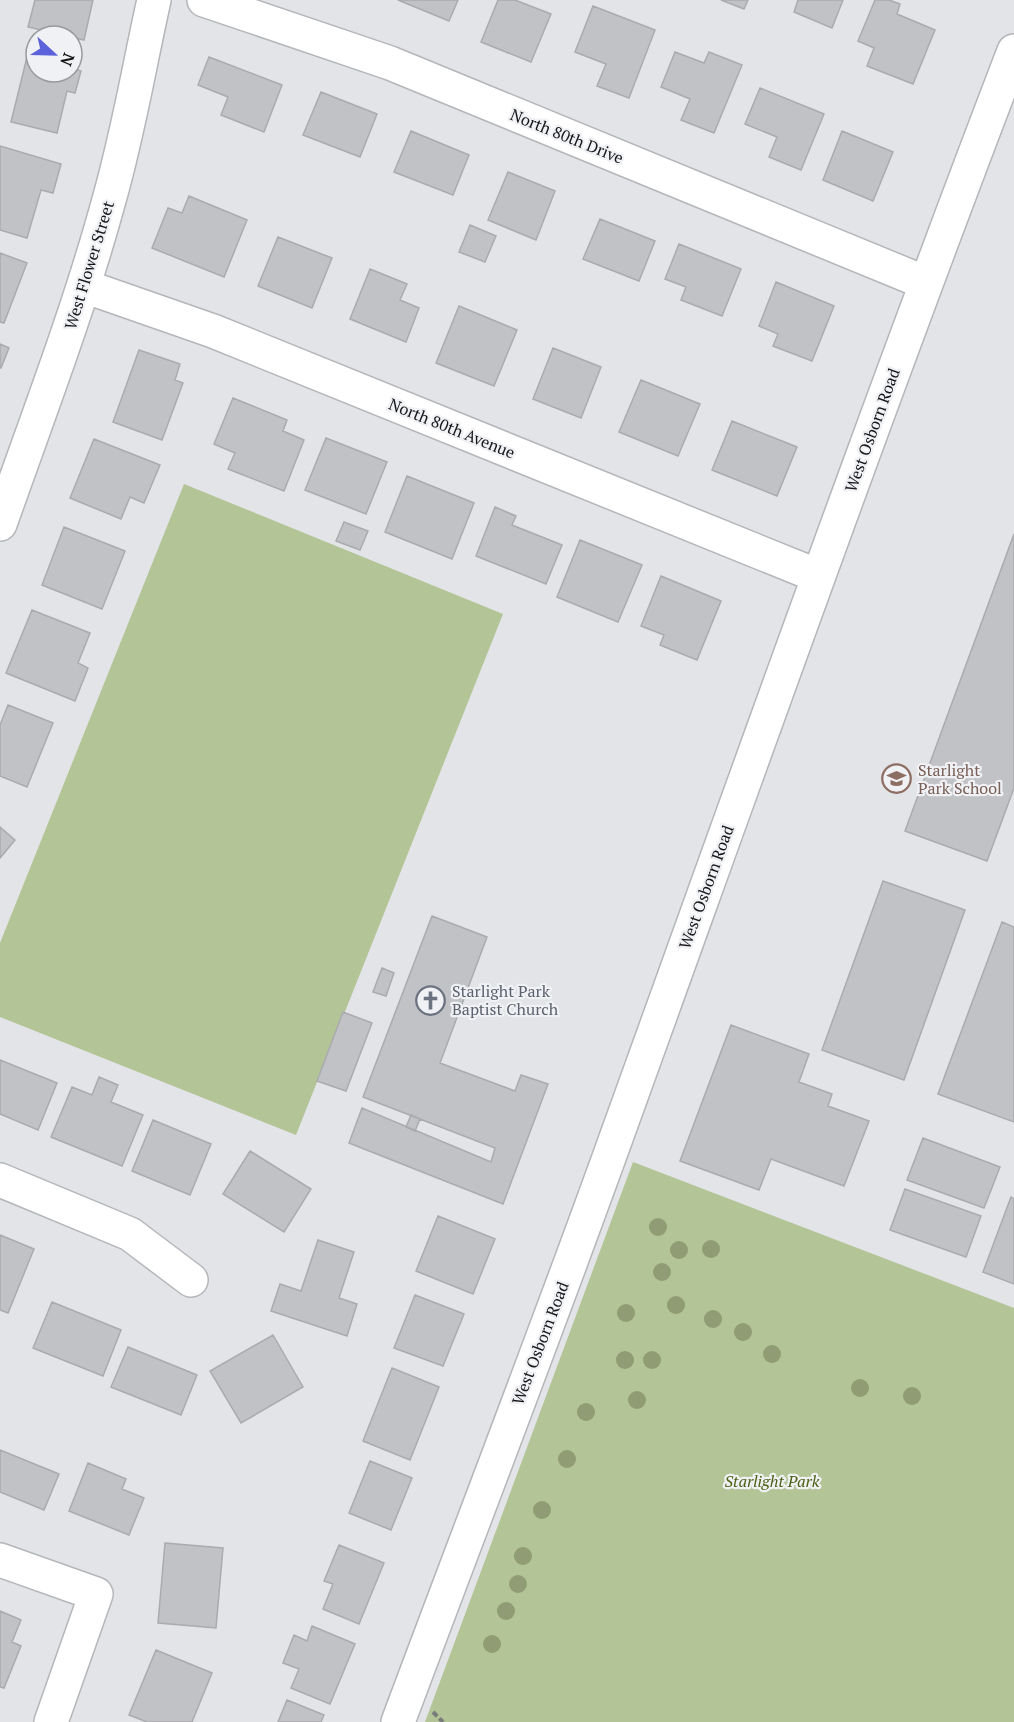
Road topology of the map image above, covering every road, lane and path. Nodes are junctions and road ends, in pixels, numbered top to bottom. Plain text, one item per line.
1 (154, 0) edge
2 (204, 0) edge
3 (1014, 51) edge
4 (926, 283) junction
5 (84, 286) junction
6 (0, 524) edge
7 (818, 576) junction
8 (0, 1180) edge
9 (191, 1280) dead end
10 (0, 1560) edge
11 (432, 1712) dead end
12 (51, 1722) edge
13 (398, 1722) edge
14 (443, 1722) edge

1 - 5 street, West Flower Street
2 - 4 street, North 80th Drive
3 - 4 street, West Osborn Road
4 - 7 street, West Osborn Road
5 - 6 street, West Flower Street
5 - 7 street, North 80th Avenue
7 - 13 street, West Osborn Road
8 - 9 street
10 - 12 street
11 - 14 path

